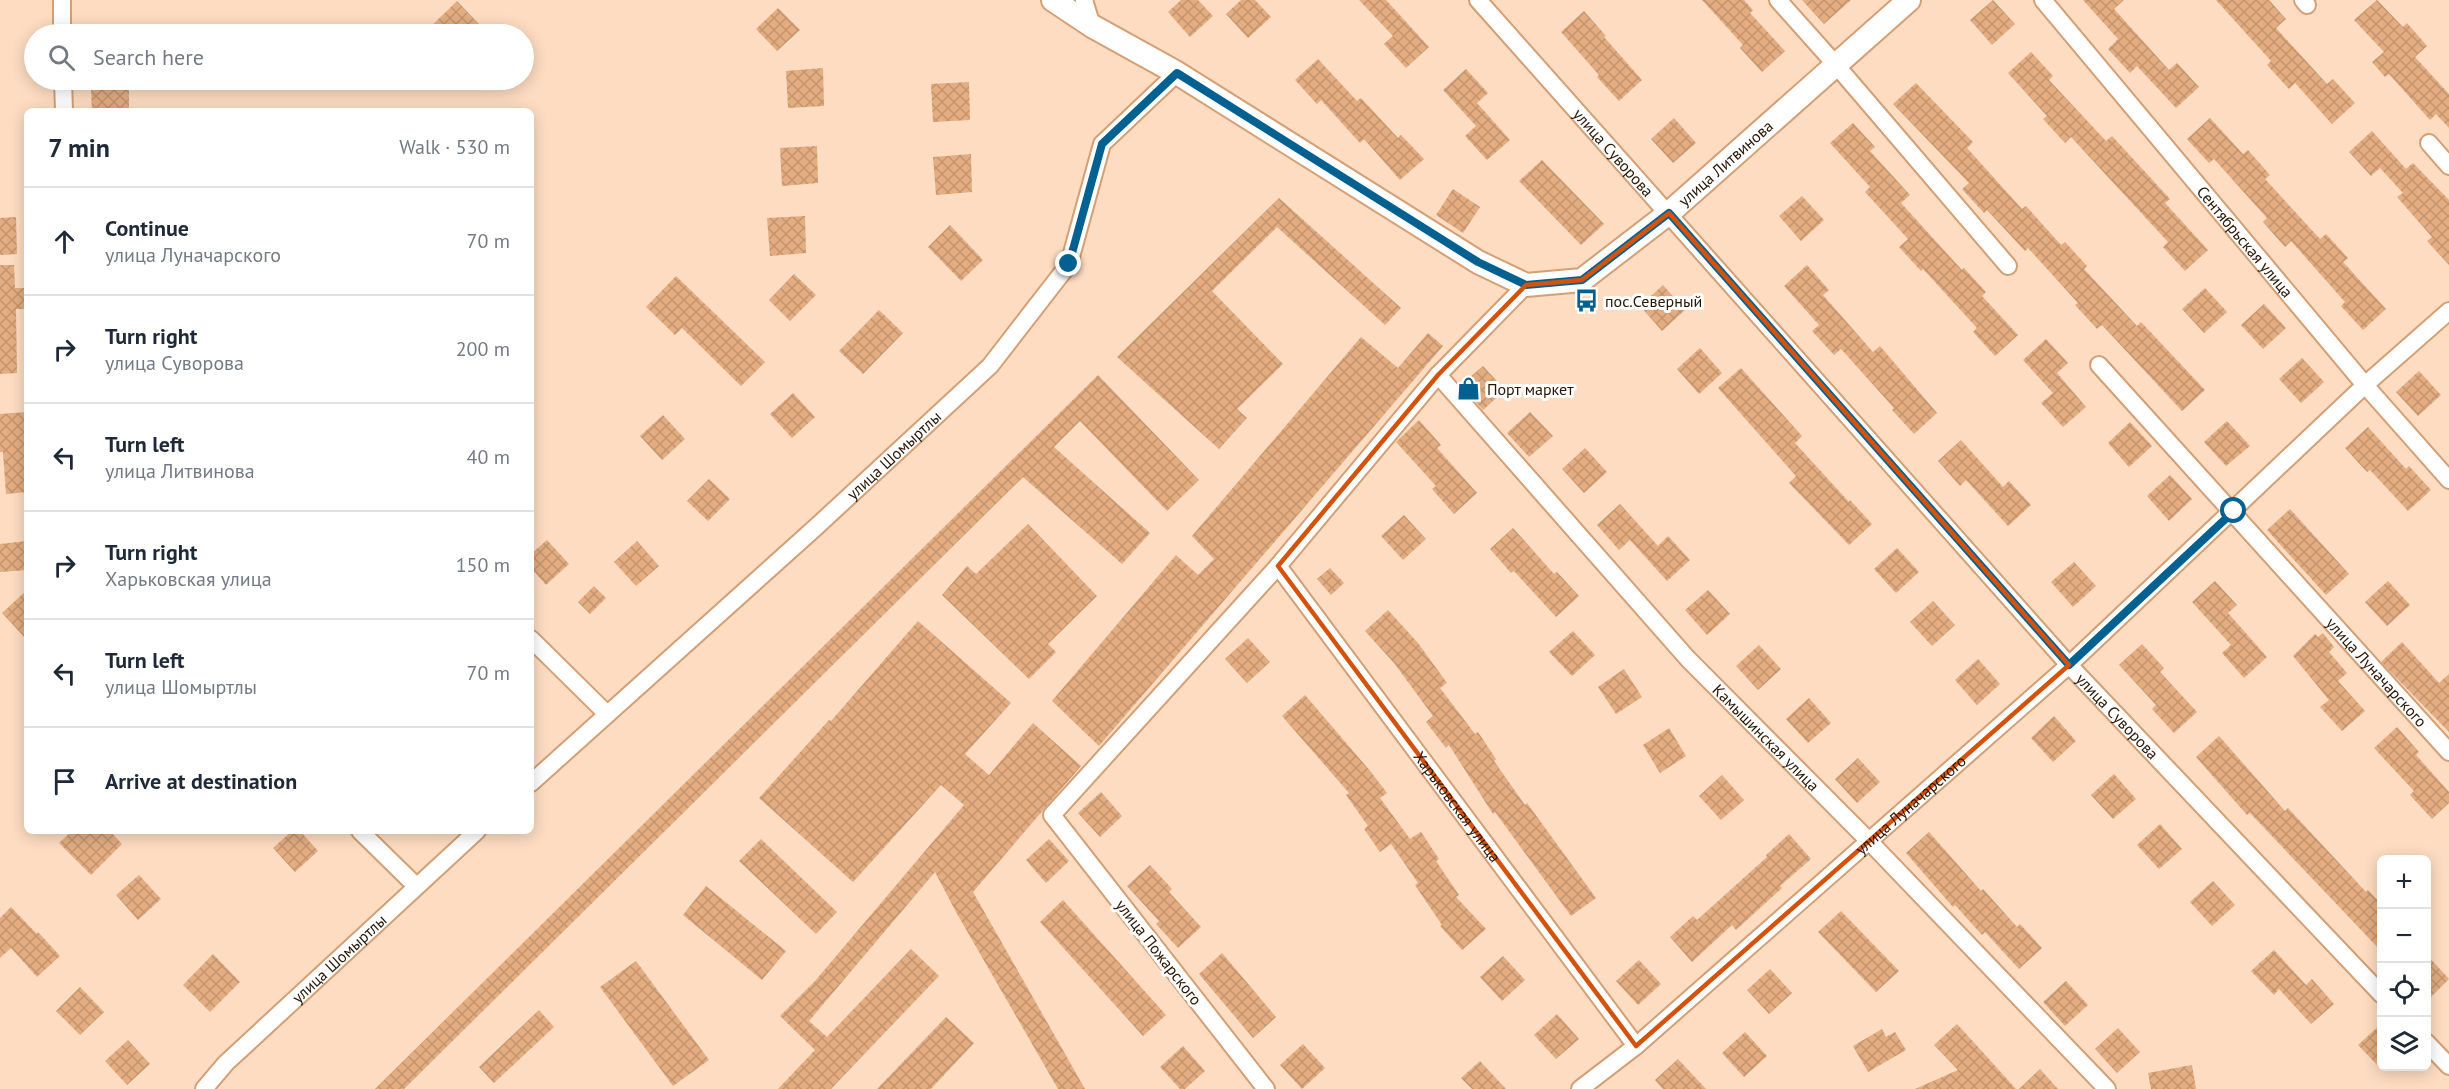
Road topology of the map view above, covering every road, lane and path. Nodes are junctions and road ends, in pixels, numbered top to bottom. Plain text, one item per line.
1 (62, 0) edge
2 (1053, 0) edge
3 (1084, 0) edge
4 (1478, 0) edge
5 (1778, 0) edge
6 (1909, 0) edge
7 (2043, 0) edge
8 (62, 24) edge
9 (1092, 26) junction
10 (1836, 65) junction
11 (1177, 73) junction
12 (63, 90) edge
13 (64, 108) edge
14 (2429, 143) dead end
15 (2449, 166) edge
16 (1669, 213) junction
17 (2008, 266) dead end
18 (1526, 285) junction
19 (2449, 311) edge
20 (2099, 365) dead end
21 (1438, 375) junction
22 (2365, 385) junction
23 (2449, 480) edge
24 (2234, 511) junction
25 (1278, 566) junction
26 (534, 642) edge
27 (2069, 665) junction
28 (607, 714) junction
29 (2449, 752) edge
30 (534, 780) edge
31 (363, 834) edge
32 (474, 834) edge
33 (1868, 840) junction
34 (417, 886) junction
35 (2377, 990) edge
36 (1636, 1046) junction
37 (2431, 1046) edge
38 (2449, 1066) edge
39 (204, 1089) edge
40 (1266, 1089) edge
41 (1580, 1089) edge
42 (2108, 1089) edge

1 - 8 street
2 - 9 street
3 - 9 street
4 - 16 street, улица Суворова
5 - 10 street
6 - 10 street, улица Литвинова
7 - 22 street, Сентябрьская улица
9 - 11 street
10 - 16 street, улица Литвинова
10 - 17 street
11 - 18 street
11 - 28 street, улица Шомыртлы
12 - 13 street
14 - 15 street
16 - 18 street, улица Литвинова
16 - 27 street, улица Суворова
18 - 21 street
19 - 22 street, улица Луначарского
20 - 24 street, улица Луначарского
21 - 25 street
21 - 33 street, Камышинская улица
22 - 23 street, Сентябрьская улица
22 - 24 street, улица Луначарского
24 - 27 street, улица Луначарского
24 - 29 street, улица Луначарского
25 - 36 street, Харьковская улица
25 - 40 street, улица Пожарского
26 - 28 street
27 - 33 street, улица Луначарского
27 - 35 street, улица Суворова
28 - 30 street, улица Шомыртлы
31 - 34 street
32 - 34 street, улица Шомыртлы
33 - 36 street, улица Луначарского
33 - 42 street, Камышинская улица
34 - 39 street, улица Шомыртлы
36 - 41 street, улица Луначарского
37 - 38 street

